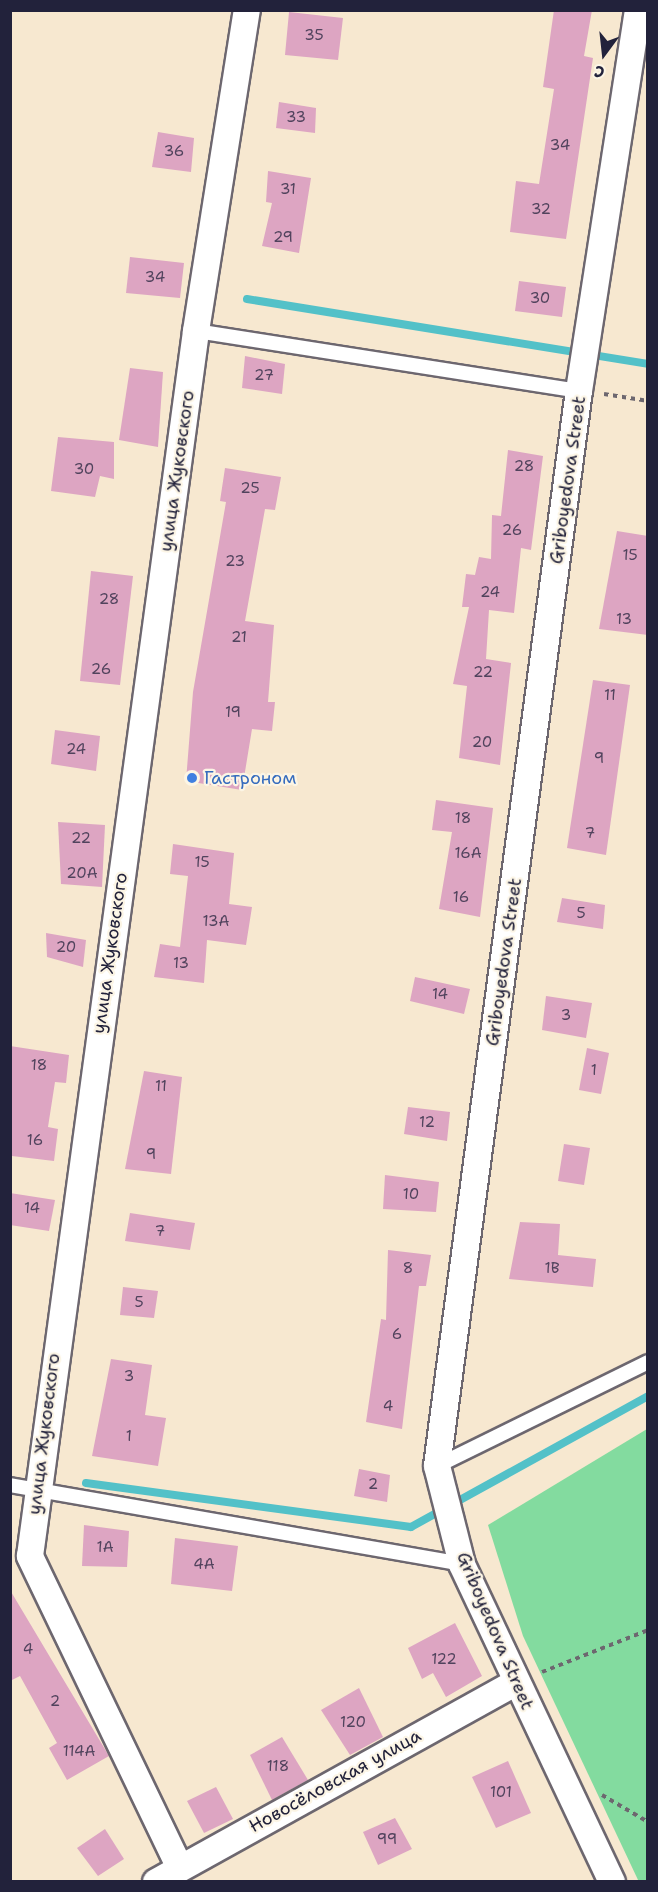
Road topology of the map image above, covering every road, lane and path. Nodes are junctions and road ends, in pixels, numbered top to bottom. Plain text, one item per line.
1 (247, 10) edge
2 (638, 10) edge
3 (196, 331) junction
4 (579, 391) junction
5 (648, 401) edge
6 (648, 1362) edge
7 (437, 1466) junction
8 (23, 1487) edge
9 (462, 1563) junction
10 (648, 1630) edge
11 (515, 1683) junction
12 (179, 1866) junction
13 (156, 1881) edge
14 (612, 1881) edge

1 - 3 street, улица Жуковского
2 - 4 street, Griboyedova Street
3 - 4 lane
3 - 8 street, улица Жуковского
4 - 5 path
4 - 7 street, Griboyedova Street
6 - 7 lane
7 - 9 street, Griboyedova Street
8 - 9 lane
8 - 12 street, улица Жуковского
9 - 11 street, Griboyedova Street
10 - 11 path
11 - 12 street, Новосёловская улица
11 - 14 street, Griboyedova Street
12 - 13 street, Новосёловская улица

